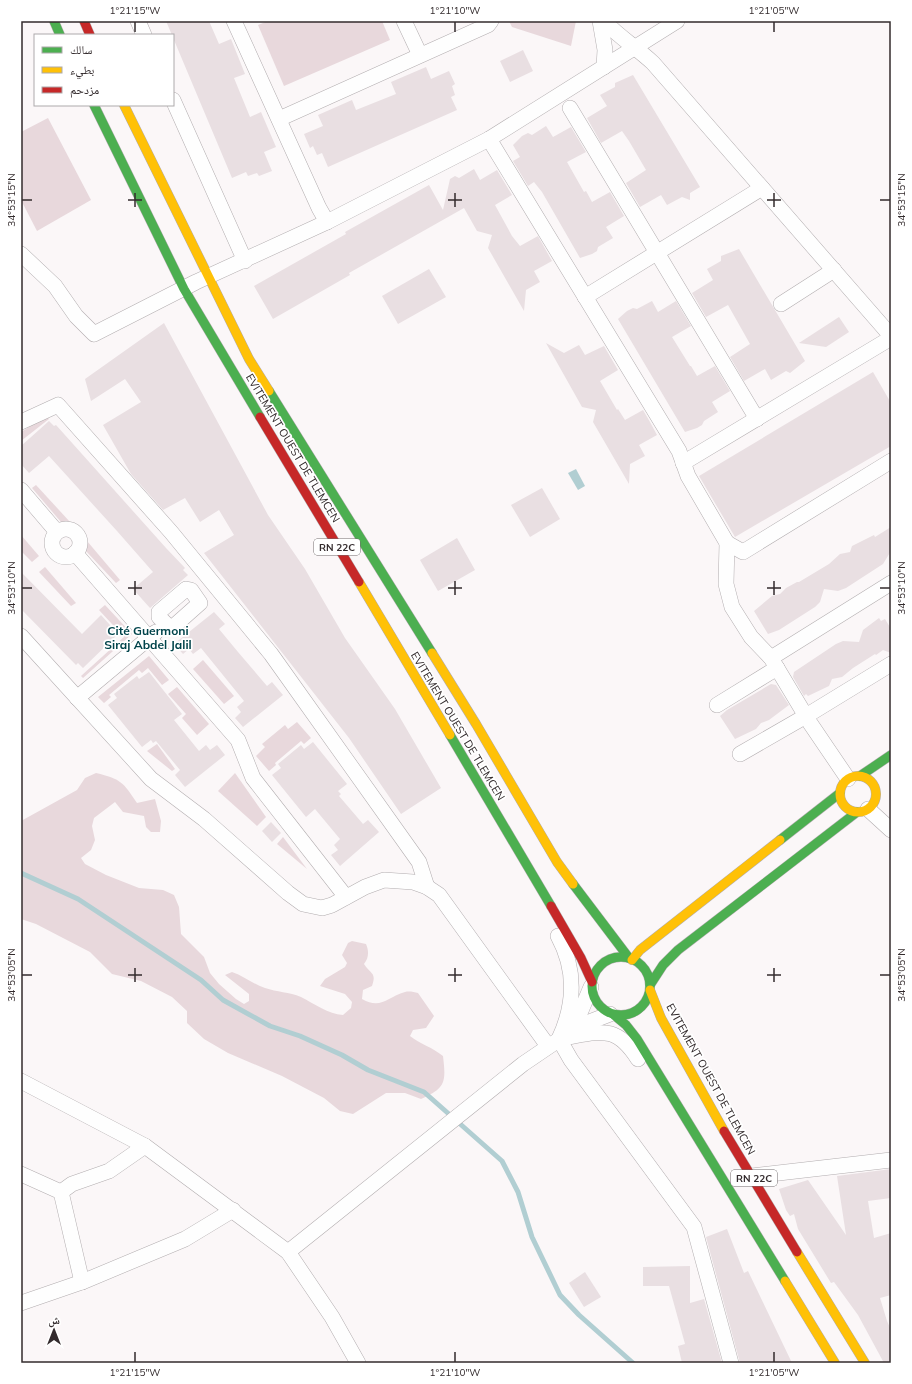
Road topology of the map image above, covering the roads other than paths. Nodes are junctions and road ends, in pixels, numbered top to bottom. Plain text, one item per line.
1 (84, 21) edge
2 (138, 21) edge
3 (234, 21) edge
4 (404, 21) edge
5 (491, 21) edge
6 (600, 21) edge
7 (604, 21) edge
8 (677, 21) edge
9 (90, 34) edge
10 (144, 34) edge
11 (636, 47) junction
12 (420, 55) junction
13 (604, 67) junction
14 (174, 102) edge
15 (94, 106) edge
16 (124, 106) edge
17 (570, 108) dead end
18 (279, 119) junction
19 (489, 139) junction
20 (762, 188) junction
21 (327, 222) junction
22 (657, 253) junction
23 (21, 254) edge
24 (245, 261) junction
25 (834, 270) junction
26 (209, 277) junction
27 (184, 289) junction
28 (585, 297) junction
29 (781, 304) dead end
30 (891, 337) edge
31 (757, 419) junction
32 (21, 422) edge
33 (891, 461) edge
34 (683, 463) junction
35 (21, 490) edge
36 (727, 543) junction
37 (743, 552) junction
38 (726, 566) junction
39 (891, 583) edge
40 (165, 623) dead end
41 (21, 636) edge
42 (148, 638) junction
43 (774, 663) junction
44 (891, 664) edge
45 (77, 698) junction
46 (717, 705) dead end
47 (806, 716) junction
48 (740, 754) dead end
49 (891, 755) edge
50 (854, 778) junction
51 (886, 790) dead end
52 (840, 793) junction
53 (867, 807) junction
54 (506, 830) junction
55 (891, 830) edge
56 (427, 887) junction
57 (346, 897) junction
58 (630, 959) junction
59 (591, 985) junction
60 (650, 988) junction
61 (612, 1014) junction
62 (553, 1042) junction
63 (21, 1081) edge
64 (670, 1092) junction
65 (145, 1146) junction
66 (891, 1160) edge
67 (21, 1174) edge
68 (752, 1176) junction
69 (61, 1192) junction
70 (233, 1210) junction
71 (288, 1252) junction
72 (82, 1282) junction
73 (21, 1303) edge
74 (358, 1363) edge
75 (731, 1363) edge
76 (835, 1363) edge
77 (865, 1363) edge

1 - 9 highway
2 - 10 street
3 - 18 street
4 - 12 street
5 - 12 street
6 - 13 street
7 - 11 street
8 - 11 street
11 - 13 street
11 - 20 street
12 - 18 street
13 - 19 street
14 - 24 street
15 - 27 highway, EVITEMENT OUEST DE TLEMCEN / RN 22C
16 - 26 highway, EVITEMENT OUEST DE TLEMCEN / RN 22C
17 - 22 street
18 - 21 street
19 - 21 street
19 - 28 street
20 - 22 street
20 - 25 street
21 - 24 street
22 - 28 street
22 - 31 street
23 - 27 street
24 - 26 street
25 - 29 street
25 - 30 street
26 - 27 street
26 - 58 highway, EVITEMENT OUEST DE TLEMCEN / RN 22C
27 - 54 highway, EVITEMENT OUEST DE TLEMCEN / RN 22C
28 - 34 street
30 - 31 street
31 - 34 street
32 - 56 street
33 - 37 street
34 - 36 street
35 - 42 street
36 - 37 street
36 - 38 street
37 - 38 street
38 - 43 street
39 - 43 street
40 - 42 street
41 - 45 street
42 - 45 street
42 - 57 street
43 - 46 street
43 - 47 street
44 - 47 street
45 - 57 street
47 - 48 street
47 - 50 street
49 - 50 highway
50 - 52 highway
50 - 53 highway
51 - 53 highway
52 - 53 highway
52 - 58 highway
53 - 55 street
53 - 60 highway
54 - 59 highway, EVITEMENT OUEST DE TLEMCEN / RN 22C
54 - 62 street
56 - 57 street
56 - 62 street
58 - 59 highway
58 - 60 highway, EVITEMENT OUEST DE TLEMCEN / RN 22C
59 - 61 highway, EVITEMENT OUEST DE TLEMCEN / RN 22C
59 - 62 street
60 - 61 highway
60 - 68 highway, EVITEMENT OUEST DE TLEMCEN / RN 22C
61 - 62 street
61 - 64 highway, EVITEMENT OUEST DE TLEMCEN / RN 22C
62 - 64 street
62 - 71 street
62 - 75 street
63 - 65 street
64 - 76 highway, EVITEMENT OUEST DE TLEMCEN / RN 22C
65 - 69 street
65 - 70 street
66 - 68 street
67 - 69 street
68 - 77 highway, EVITEMENT OUEST DE TLEMCEN / RN 22C
69 - 72 street
70 - 71 street
70 - 72 street
71 - 74 street
72 - 73 street

